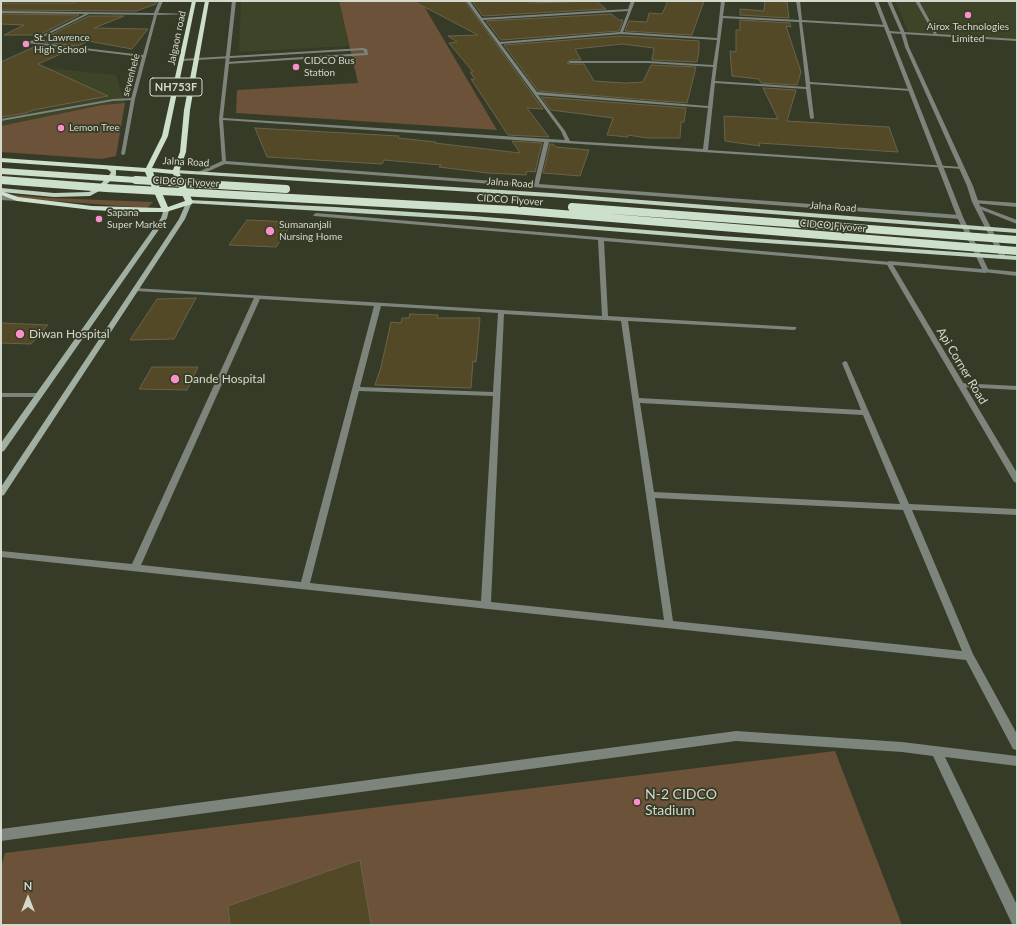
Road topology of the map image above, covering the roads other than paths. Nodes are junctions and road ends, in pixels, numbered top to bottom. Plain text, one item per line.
1 (161, 1) edge
2 (194, 1) edge
3 (207, 1) edge
4 (234, 1) edge
5 (468, 1) edge
6 (633, 1) edge
7 (723, 1) edge
8 (798, 1) edge
9 (876, 1) edge
10 (889, 1) edge
11 (917, 1) edge
12 (629, 10) junction
13 (89, 13) junction
14 (1, 14) edge
15 (82, 16) junction
16 (155, 16) junction
17 (191, 16) junction
18 (721, 17) junction
19 (481, 19) junction
20 (801, 21) junction
21 (886, 26) junction
22 (621, 33) junction
23 (935, 33) junction
24 (889, 34) junction
25 (903, 35) junction
26 (1017, 36) edge
27 (719, 39) junction
28 (1017, 40) edge
29 (498, 43) junction
30 (1017, 44) edge
31 (144, 56) junction
32 (228, 57) junction
33 (197, 59) junction
34 (181, 60) junction
35 (227, 62) junction
36 (570, 62) dead end
37 (716, 66) junction
38 (714, 82) junction
39 (808, 83) junction
40 (808, 88) junction
41 (910, 90) junction
42 (536, 93) junction
43 (133, 99) junction
44 (710, 107) junction
45 (812, 118) dead end
46 (221, 119) junction
47 (1, 120) edge
48 (547, 141) junction
49 (568, 142) junction
50 (705, 151) junction
51 (123, 154) dead end
52 (1, 160) edge
53 (224, 162) junction
54 (940, 167) junction
55 (109, 168) junction
56 (962, 168) junction
57 (148, 170) junction
58 (1, 171) edge
59 (176, 172) junction
60 (200, 173) junction
61 (1, 180) edge
62 (536, 185) junction
63 (291, 190) dead end
64 (1, 192) edge
65 (400, 196) dead end
66 (1, 198) edge
67 (17, 199) junction
68 (189, 202) junction
69 (976, 205) junction
70 (1017, 205) edge
71 (166, 210) junction
72 (316, 215) dead end
73 (960, 217) junction
74 (1017, 222) edge
75 (964, 226) junction
76 (988, 228) junction
77 (1017, 231) edge
78 (600, 240) junction
79 (1017, 240) edge
80 (1017, 251) edge
81 (978, 255) junction
82 (1003, 257) junction
83 (1017, 258) edge
84 (889, 263) junction
85 (986, 271) junction
86 (1017, 274) edge
87 (136, 289) junction
88 (258, 296) junction
89 (378, 304) junction
90 (501, 312) junction
91 (605, 318) junction
92 (624, 319) junction
93 (794, 328) dead end
94 (845, 363) dead end
95 (960, 385) junction
96 (1017, 388) edge
97 (356, 389) junction
98 (497, 394) junction
99 (1, 395) edge
100 (38, 396) junction
101 (636, 400) junction
102 (866, 413) junction
103 (1, 449) edge
104 (1017, 480) edge
105 (1, 493) edge
106 (650, 495) junction
107 (906, 507) junction
108 (1017, 512) edge
109 (1, 554) edge
110 (135, 568) junction
111 (305, 586) junction
112 (486, 605) junction
113 (669, 624) junction
114 (969, 656) junction
115 (1017, 745) edge
116 (936, 751) junction
117 (1017, 761) edge
118 (1, 835) edge
119 (1017, 919) edge

1 - 16 street, sevenhele
2 - 17 highway, Jalgaon road / NH753F
3 - 33 highway, Jalgaon road / NH753F
4 - 32 street
5 - 19 street
6 - 12 street
7 - 18 street
8 - 20 street
9 - 21 street
10 - 25 street
11 - 23 street
12 - 19 street
12 - 22 street
13 - 14 street
13 - 15 street
13 - 16 street
14 - 15 street
15 - 16 street
15 - 31 street
16 - 17 street
16 - 31 street, sevenhele
17 - 34 highway, Jalgaon road / NH753F
18 - 20 street
18 - 27 street
19 - 29 street
20 - 21 street
20 - 39 street
21 - 24 street
22 - 27 street
22 - 29 street
23 - 25 street
23 - 26 street
23 - 28 street
24 - 25 street
24 - 41 street
25 - 30 street
25 - 56 street
27 - 37 street
29 - 42 street
31 - 43 street, sevenhele
32 - 33 street
32 - 35 street
32 - 35 street
33 - 34 street
33 - 59 highway, Jalgaon road / NH753F
34 - 57 highway, Jalgaon road / NH753F
35 - 46 street
36 - 37 street
37 - 38 street
38 - 40 street
38 - 44 street
39 - 40 street
39 - 41 street
40 - 45 street
41 - 54 street
42 - 44 street
42 - 49 street
43 - 47 street
43 - 51 street, sevenhele
44 - 50 street
46 - 48 street
46 - 53 street
48 - 49 street
48 - 62 street
49 - 50 street
50 - 54 street
52 - 55 highway, Jalna Road
53 - 60 street
53 - 62 street
54 - 56 street
54 - 73 street
55 - 57 highway, Jalna Road
55 - 64 main road
56 - 69 street
57 - 59 highway, Jalna Road
57 - 71 highway
58 - 63 highway, CIDCO Flyover, bridge
59 - 60 main road, Jalna Road
59 - 68 highway
60 - 75 main road, Jalna Road
61 - 80 highway, CIDCO Flyover, bridge
62 - 73 street
64 - 67 highway
65 - 79 highway, CIDCO Flyover, bridge
66 - 67 street
67 - 71 highway
68 - 71 highway
68 - 81 main road
68 - 87 main road
69 - 70 street
69 - 74 street
69 - 76 street
71 - 100 main road
72 - 78 street
73 - 75 street
75 - 76 main road, Jalna Road
75 - 81 street
76 - 77 main road, Jalna Road
76 - 82 street
78 - 84 street
78 - 91 street
81 - 82 main road
81 - 85 street
82 - 83 main road
84 - 85 street
84 - 95 street, Api Corner Road
85 - 86 street
87 - 88 street
87 - 105 main road
88 - 89 street
88 - 110 street
89 - 90 street
89 - 97 street
90 - 91 street
90 - 98 street
91 - 92 street
92 - 93 street
92 - 101 street
94 - 102 street
95 - 96 street
95 - 104 street, Api Corner Road
97 - 98 street
97 - 111 street
98 - 112 street
99 - 100 street
100 - 103 main road
101 - 102 street
101 - 106 street
102 - 107 street
106 - 107 street
106 - 113 street
107 - 108 street
107 - 114 street
109 - 110 street
110 - 111 street
111 - 112 street
112 - 113 street
113 - 114 street
114 - 115 street
116 - 117 street
116 - 118 street
116 - 119 street

